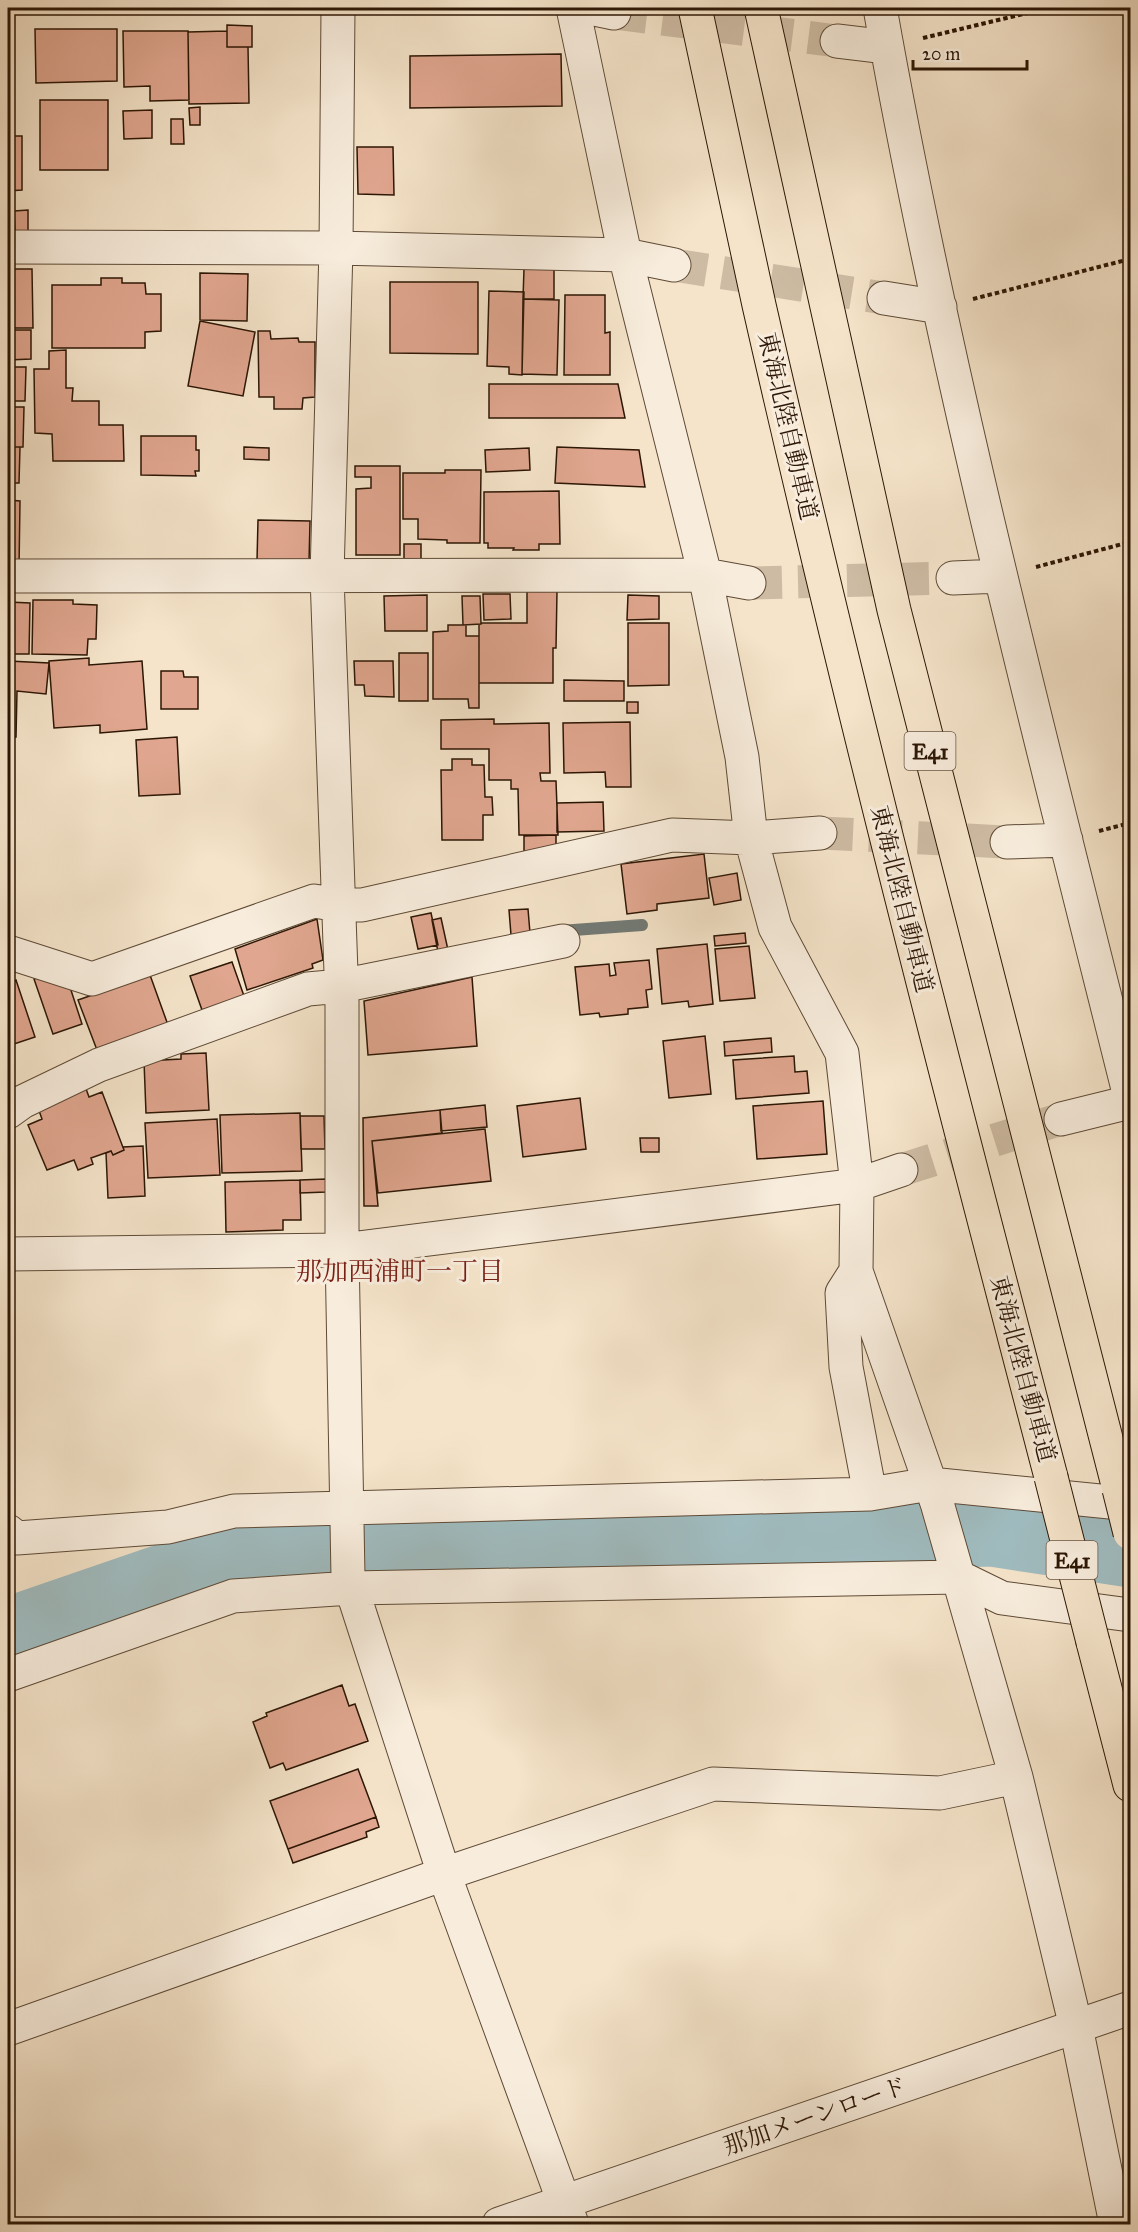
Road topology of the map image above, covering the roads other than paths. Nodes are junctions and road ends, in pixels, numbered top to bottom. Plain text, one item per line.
1 (338, 8) edge
2 (573, 8) edge
3 (695, 8) edge
4 (761, 8) edge
5 (880, 8) edge
6 (837, 41) tunnel mouth
7 (887, 47) junction
8 (8, 247) edge
9 (336, 248) junction
10 (625, 255) junction
11 (674, 266) tunnel mouth
12 (884, 298) tunnel mouth
13 (940, 307) junction
14 (705, 575) junction
15 (8, 576) edge
16 (327, 576) junction
17 (1000, 576) junction
18 (953, 578) tunnel mouth
19 (749, 583) tunnel mouth
20 (820, 834) tunnel mouth
21 (751, 838) junction
22 (1066, 840) junction
23 (1007, 842) tunnel mouth
24 (339, 905) junction
25 (563, 941) dead end
26 (8, 952) edge
27 (341, 986) junction
28 (1131, 1097) edge
29 (1131, 1102) edge
30 (8, 1112) edge
31 (1061, 1119) tunnel mouth
32 (901, 1170) tunnel mouth
33 (857, 1185) junction
34 (342, 1250) junction
35 (8, 1254) edge
36 (856, 1271) junction
37 (870, 1494) junction
38 (933, 1494) junction
39 (1125, 1497) edge
40 (347, 1516) junction
41 (8, 1531) edge
42 (1131, 1533) edge
43 (957, 1570) junction
44 (349, 1583) junction
45 (1131, 1615) edge
46 (8, 1675) edge
47 (1016, 1777) junction
48 (1131, 1785) edge
49 (444, 1874) junction
50 (1131, 2008) edge
51 (1076, 2027) junction
52 (8, 2029) edge
53 (568, 2213) edge
54 (499, 2224) edge
55 (1116, 2224) edge

1 - 9 street
2 - 10 street
3 - 48 highway, 東海北陸自動車道 / E41, bridge
4 - 39 highway, E41
5 - 7 street
6 - 7 street
7 - 13 street
8 - 9 street
9 - 10 street
9 - 16 street
10 - 11 street
10 - 14 street
12 - 13 street
13 - 17 street
14 - 16 street
14 - 19 street
14 - 21 street
15 - 16 street
16 - 24 street
17 - 18 street
17 - 22 street
20 - 21 street
21 - 24 street
21 - 33 street
22 - 23 street
22 - 28 street
24 - 26 street
24 - 27 street
25 - 27 street
27 - 30 street
27 - 34 street
29 - 31 street
32 - 33 street
33 - 34 street
33 - 36 street
34 - 35 street
34 - 40 street
36 - 37 street
36 - 38 street
37 - 38 street
37 - 40 street
38 - 39 street
38 - 43 street
39 - 42 highway, E41, bridge
40 - 41 street
40 - 44 street
43 - 44 street
43 - 45 street
43 - 47 street
44 - 46 street
44 - 49 street
47 - 49 street
47 - 51 street
49 - 52 street
49 - 53 street
50 - 51 street, 那加メーンロード
51 - 53 street, 那加メーンロード
51 - 55 street
53 - 54 street, 那加メーンロード

